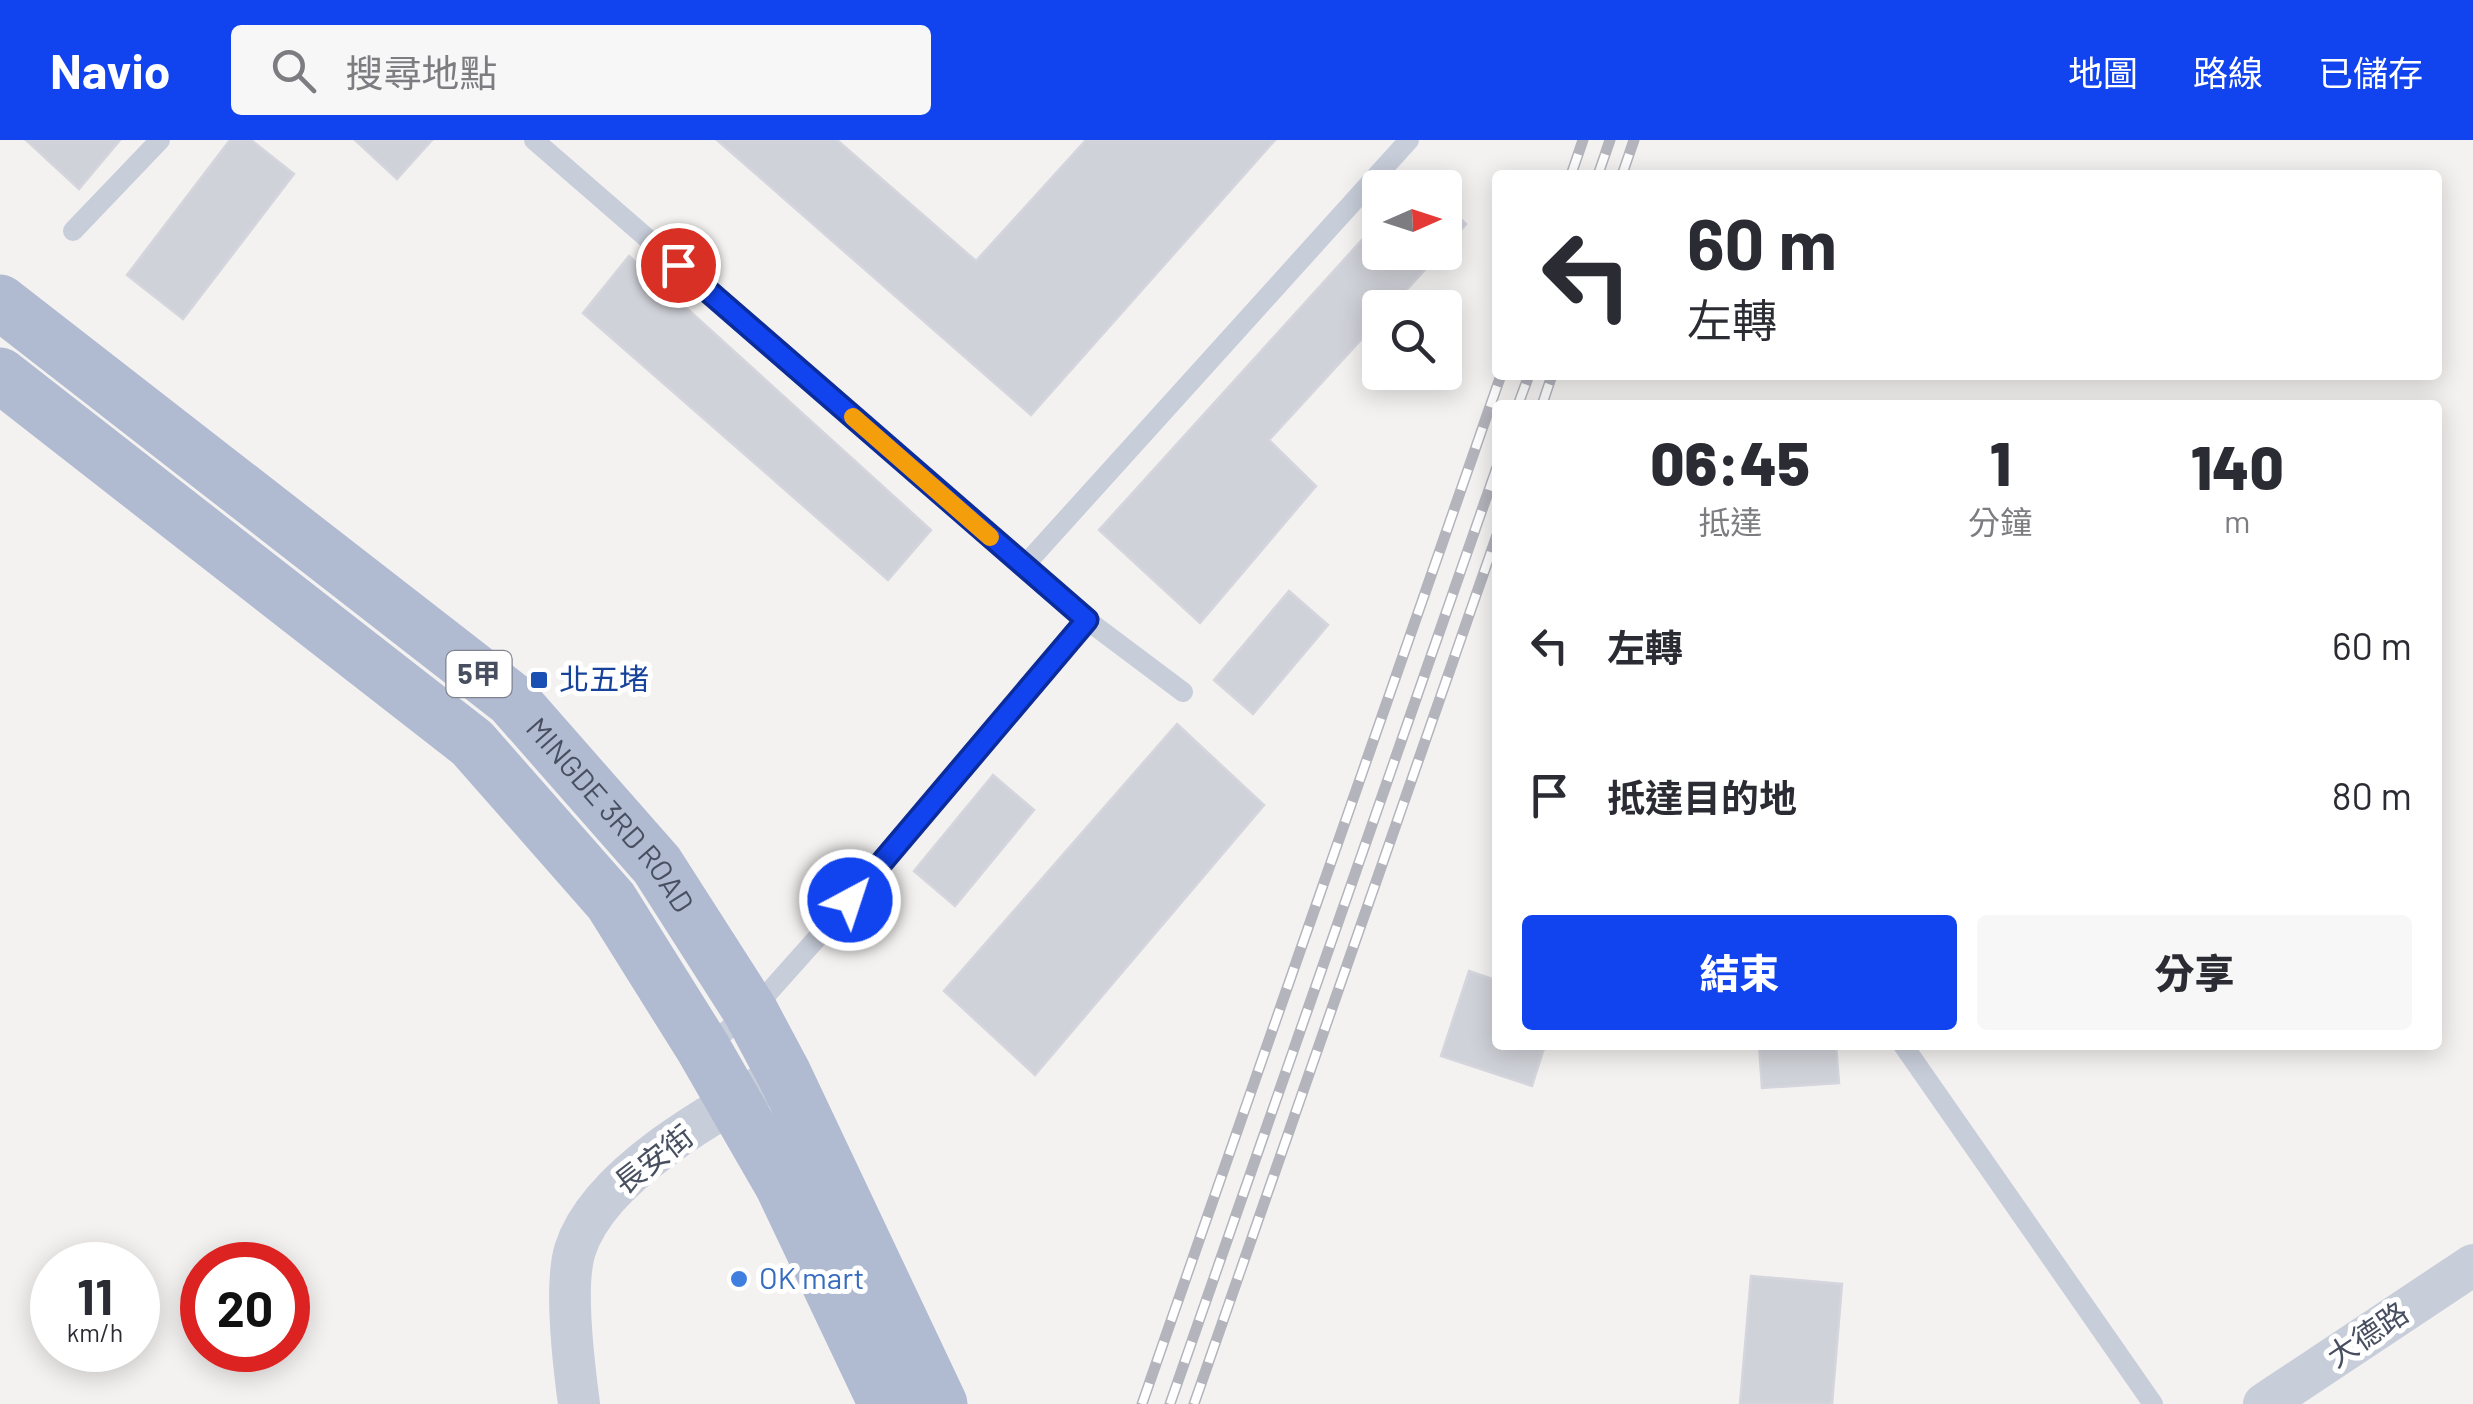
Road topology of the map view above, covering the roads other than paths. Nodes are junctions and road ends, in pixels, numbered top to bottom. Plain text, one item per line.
1 (160, 140) edge
2 (534, 140) edge
3 (1409, 140) edge
4 (73, 231) dead end
5 (0, 302) edge
6 (0, 375) edge
7 (1024, 566) junction
8 (1087, 620) junction
9 (1183, 692) dead end
10 (751, 1012) junction
11 (704, 1048) junction
12 (1906, 1050) edge
13 (784, 1074) junction
14 (733, 1101) junction
15 (805, 1174) junction
16 (2473, 1265) edge
17 (580, 1404) edge
18 (886, 1404) edge
19 (940, 1404) edge
20 (2153, 1404) edge
21 (2264, 1404) edge

1 - 4 lane
2 - 7 lane
3 - 7 lane
5 - 10 main road, MINGDE 3RD ROAD / 5甲
6 - 11 main road, MINGDE 3RD ROAD / 5甲
7 - 8 lane
8 - 9 lane
8 - 10 lane
10 - 11 lane
10 - 13 main road, MINGDE 3RD ROAD / 5甲
11 - 14 main road, MINGDE 3RD ROAD / 5甲
12 - 20 lane
13 - 14 street, 長安街
13 - 15 main road, MINGDE 3RD ROAD / 5甲
14 - 15 main road, MINGDE 3RD ROAD / 5甲
14 - 17 street, 長安街
15 - 18 main road, MINGDE 3RD ROAD / 5甲
15 - 19 main road, MINGDE 3RD ROAD / 5甲
16 - 21 street, 大德路

